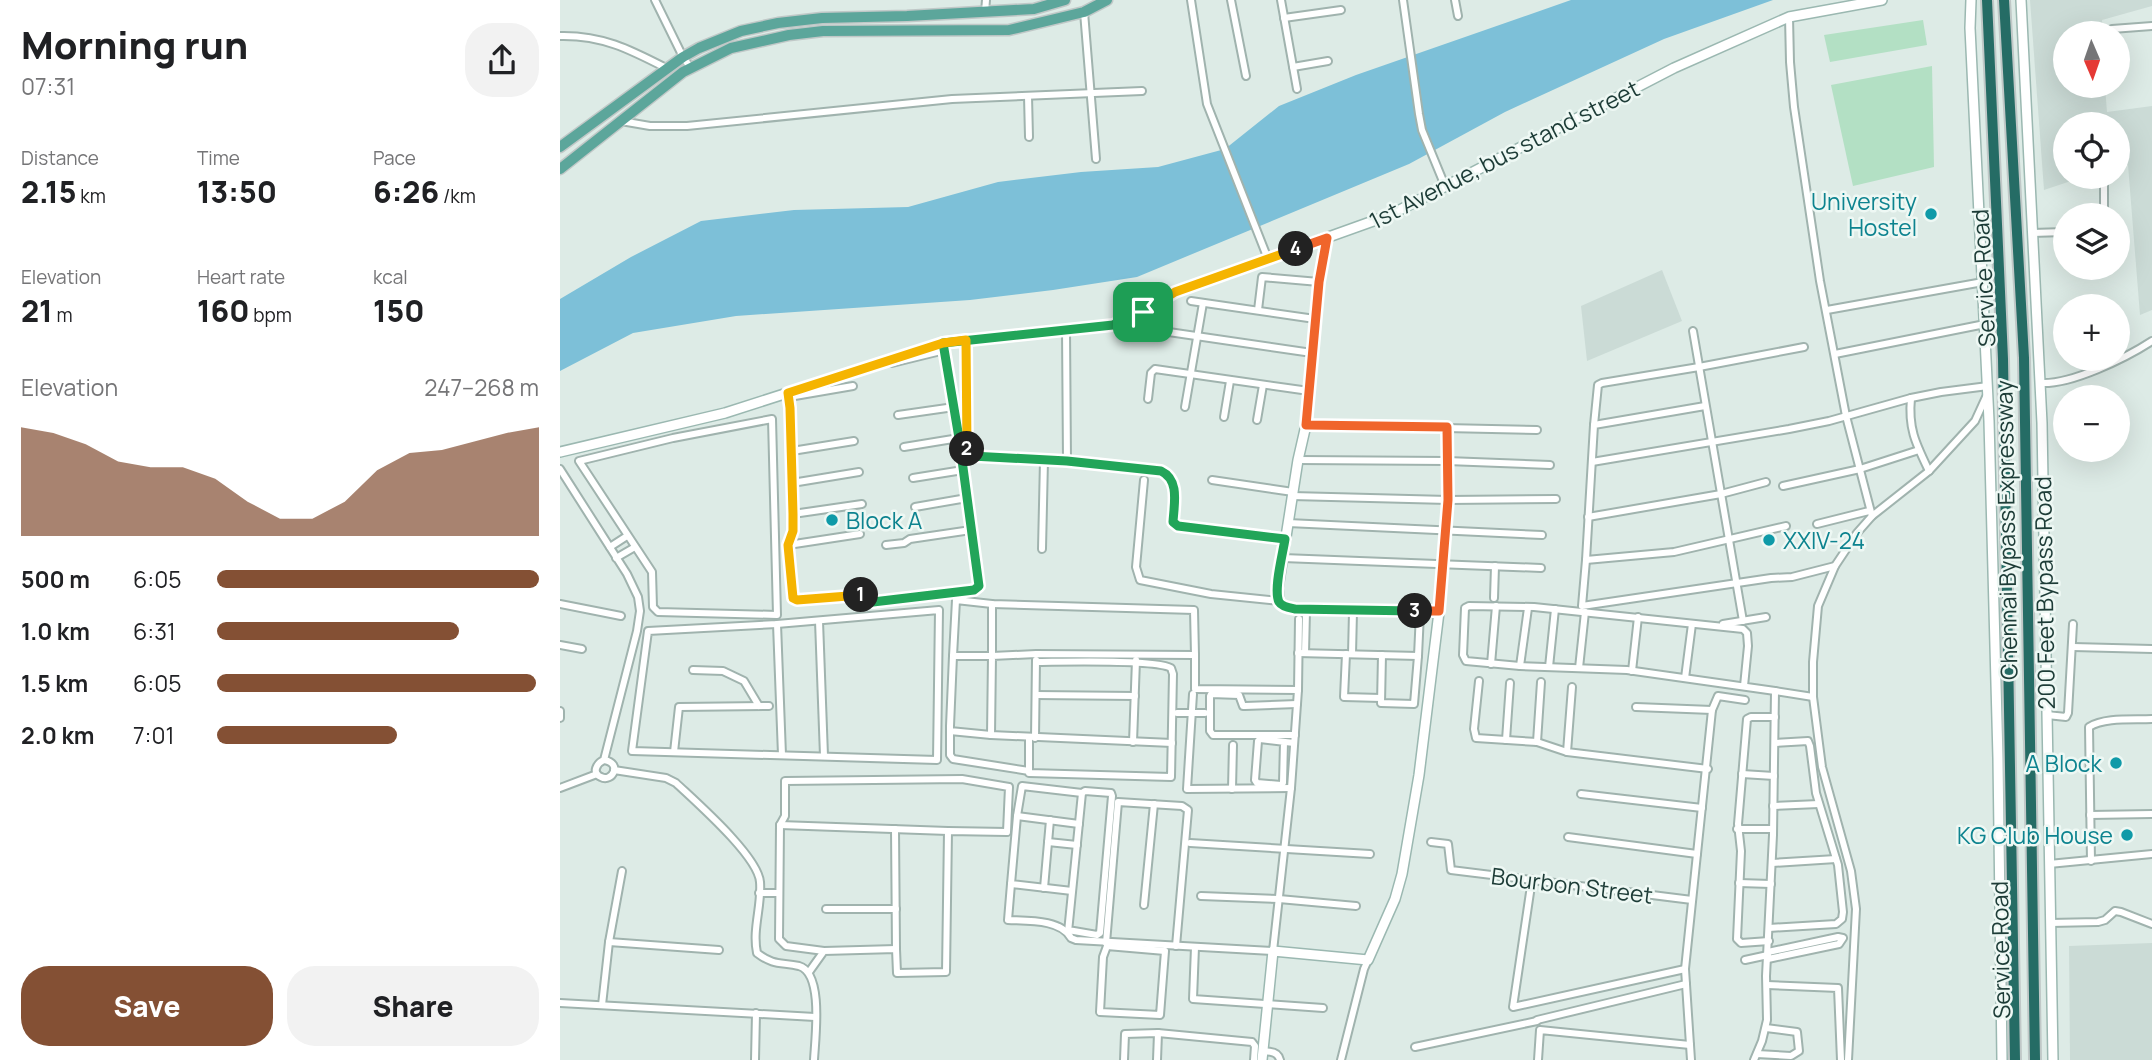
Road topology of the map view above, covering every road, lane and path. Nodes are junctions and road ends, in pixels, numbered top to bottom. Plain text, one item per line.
1 (655, 0) edge
2 (986, 0) edge
3 (1065, 0) edge
4 (1107, 0) edge
5 (1191, 0) edge
6 (1231, 0) edge
7 (1281, 0) edge
8 (1404, 0) edge
9 (1455, 0) edge
10 (1882, 0) edge
11 (1971, 0) edge
12 (1987, 0) edge
13 (2004, 0) edge
14 (2021, 0) edge
15 (1341, 10) dead end
16 (985, 12) junction
17 (1084, 12) junction
18 (1458, 16) dead end
19 (858, 17) junction
20 (1789, 17) junction
21 (1284, 19) junction
22 (2152, 26) edge
23 (2130, 28) edge
24 (859, 31) junction
25 (560, 36) edge
26 (683, 57) junction
27 (1328, 61) dead end
28 (690, 67) junction
29 (1293, 67) junction
30 (668, 69) junction
31 (1246, 76) dead end
32 (1297, 89) dead end
33 (1142, 90) dead end
34 (1090, 93) junction
35 (1028, 96) junction
36 (621, 121) junction
37 (1029, 137) dead end
38 (560, 147) edge
39 (1096, 159) dead end
40 (560, 169) edge
41 (1445, 186) junction
42 (2053, 232) edge
43 (2032, 233) junction
44 (1327, 238) junction
45 (1268, 260) junction
46 (1319, 282) junction
47 (1983, 282) junction
48 (1191, 301) dead end
49 (1203, 303) junction
50 (1258, 310) junction
51 (1827, 310) junction
52 (1315, 318) junction
53 (1985, 324) junction
54 (1066, 330) junction
55 (1155, 330) dead end
56 (1693, 331) dead end
57 (1197, 336) junction
58 (966, 340) junction
59 (2152, 341) edge
60 (944, 347) junction
61 (1804, 347) dead end
62 (1312, 353) junction
63 (1835, 354) junction
64 (886, 365) dead end
65 (1699, 367) junction
66 (1190, 375) junction
67 (1230, 381) junction
68 (2040, 383) junction
69 (1263, 385) junction
70 (853, 386) dead end
71 (1988, 389) junction
72 (1309, 391) junction
73 (788, 395) junction
74 (1911, 398) junction
75 (1148, 399) dead end
76 (1705, 406) junction
77 (954, 407) junction
78 (1185, 407) dead end
79 (898, 415) dead end
80 (1846, 416) junction
81 (1224, 417) dead end
82 (1257, 420) dead end
83 (1306, 425) junction
84 (1594, 425) junction
85 (1447, 427) junction
86 (1537, 429) dead end
87 (959, 438) junction
88 (854, 441) dead end
89 (1711, 443) junction
90 (904, 447) dead end
91 (1919, 450) junction
92 (792, 451) junction
93 (560, 452) edge
94 (1044, 460) junction
95 (1298, 460) junction
96 (1067, 461) junction
97 (1447, 461) junction
98 (1592, 462) junction
99 (1550, 465) dead end
100 (560, 469) edge
101 (1860, 469) junction
102 (962, 470) junction
103 (1929, 471) junction
104 (859, 472) dead end
105 (913, 478) dead end
106 (1144, 480) dead end
107 (1212, 480) dead end
108 (1766, 482) dead end
109 (792, 483) junction
110 (1783, 486) dead end
111 (1293, 494) junction
112 (1721, 494) junction
113 (967, 498) junction
114 (1556, 499) dead end
115 (1448, 500) junction
116 (862, 504) dead end
117 (915, 507) dead end
118 (1871, 513) junction
119 (793, 514) junction
120 (1588, 517) junction
121 (1288, 523) junction
122 (1817, 524) dead end
123 (1786, 526) dead end
124 (971, 530) junction
125 (1446, 531) junction
126 (860, 534) dead end
127 (1542, 535) dead end
128 (627, 536) junction
129 (1285, 539) junction
130 (1729, 540) junction
131 (788, 545) junction
132 (886, 545) dead end
133 (610, 547) junction
134 (635, 547) junction
135 (1042, 549) dead end
136 (616, 558) junction
137 (1283, 558) junction
138 (1586, 560) junction
139 (1444, 564) junction
140 (1495, 566) junction
141 (1835, 566) junction
142 (1541, 568) dead end
143 (1737, 584) junction
144 (1494, 598) dead end
145 (1279, 601) junction
146 (560, 604) edge
147 (992, 604) junction
148 (1496, 606) junction
149 (1528, 608) junction
150 (1555, 610) junction
151 (1439, 611) junction
152 (1353, 612) junction
153 (1585, 612) junction
154 (621, 617) dead end
155 (1638, 617) junction
156 (1766, 617) dead end
157 (819, 621) junction
158 (1743, 621) junction
159 (777, 624) junction
160 (1692, 624) junction
161 (1723, 624) dead end
162 (2073, 624) dead end
163 (560, 645) edge
164 (2073, 647) junction
165 (582, 649) dead end
166 (2152, 649) edge
167 (1302, 653) junction
168 (1349, 654) junction
169 (1136, 655) junction
170 (1195, 655) junction
171 (1382, 655) junction
172 (953, 656) junction
173 (992, 656) junction
174 (1418, 656) junction
175 (1036, 658) junction
176 (1135, 663) junction
177 (1491, 664) junction
178 (1520, 666) junction
179 (1549, 667) junction
180 (1579, 668) junction
181 (693, 670) dead end
182 (1632, 671) junction
183 (1685, 678) junction
184 (1479, 681) dead end
185 (625, 682) junction
186 (1541, 682) dead end
187 (1510, 683) dead end
188 (641, 684) junction
189 (1744, 686) junction
190 (1572, 687) dead end
191 (1298, 690) junction
192 (1775, 691) junction
193 (1193, 694) dead end
194 (1037, 695) junction
195 (1135, 696) junction
196 (1813, 697) junction
197 (1381, 698) junction
198 (1745, 700) dead end
199 (1297, 704) junction
200 (759, 706) junction
201 (769, 706) dead end
202 (1636, 706) dead end
203 (1713, 710) junction
204 (560, 711) edge
205 (1177, 713) dead end
206 (1192, 713) junction
207 (1205, 713) dead end
208 (2047, 715) junction
209 (1775, 717) junction
210 (560, 718) edge
211 (2152, 719) edge
212 (950, 731) junction
213 (991, 735) junction
214 (1032, 738) junction
215 (1295, 739) junction
216 (1506, 740) junction
217 (1537, 741) junction
218 (1133, 742) junction
219 (1284, 742) junction
220 (1172, 743) junction
221 (1775, 743) junction
222 (1233, 745) dead end
223 (674, 752) junction
224 (1567, 752) junction
225 (782, 755) junction
226 (824, 756) junction
227 (604, 760) junction
228 (1708, 769) junction
229 (614, 770) junction
230 (1029, 771) junction
231 (597, 774) junction
232 (1742, 775) junction
233 (1774, 775) junction
234 (560, 788) edge
235 (1291, 788) junction
236 (1232, 789) junction
237 (1083, 793) junction
238 (1581, 794) dead end
239 (1153, 804) junction
240 (1819, 804) junction
241 (1773, 806) junction
242 (1702, 808) junction
243 (2152, 814) edge
244 (2090, 815) junction
245 (1017, 816) junction
246 (1051, 821) junction
247 (1080, 824) junction
248 (780, 825) junction
249 (895, 829) junction
250 (1737, 829) junction
251 (1773, 829) junction
252 (948, 831) junction
253 (1567, 837) dead end
254 (1048, 842) junction
255 (1431, 842) dead end
256 (1190, 843) dead end
257 (1077, 845) junction
258 (1283, 849) junction
259 (1370, 854) dead end
260 (1697, 854) junction
261 (2152, 855) edge
262 (1836, 859) junction
263 (2091, 861) junction
264 (1772, 863) junction
265 (2049, 864) junction
266 (622, 871) dead end
267 (1532, 879) junction
268 (1739, 883) junction
269 (1012, 884) junction
270 (1771, 884) junction
271 (1044, 888) junction
272 (1072, 891) junction
273 (759, 893) junction
274 (779, 893) junction
275 (1201, 896) dead end
276 (1279, 899) junction
277 (1692, 900) junction
278 (1144, 905) dead end
279 (1356, 906) dead end
280 (826, 909) dead end
281 (896, 909) junction
282 (2050, 923) junction
283 (2152, 925) edge
284 (1769, 928) junction
285 (1068, 931) junction
286 (1855, 937) junction
287 (1769, 941) junction
288 (609, 942) junction
289 (1106, 943) junction
290 (1176, 946) junction
291 (1195, 947) junction
292 (896, 949) junction
293 (719, 950) dead end
294 (824, 951) junction
295 (1165, 951) joint
296 (1273, 951) junction
297 (1768, 955) junction
298 (1368, 960) junction
299 (1745, 960) dead end
300 (1685, 969) junction
301 (809, 972) junction
302 (1686, 984) junction
303 (1767, 985) junction
304 (1608, 986) junction
305 (1570, 995) junction
306 (1613, 1002) junction
307 (560, 1003) edge
308 (1268, 1003) junction
309 (602, 1005) junction
310 (1323, 1007) dead end
311 (1574, 1011) junction
312 (756, 1013) junction
313 (815, 1017) junction
314 (1537, 1020) junction
315 (1766, 1028) junction
316 (1540, 1030) junction
317 (1158, 1033) junction
318 (1690, 1045) junction
319 (1415, 1047) dead end
320 (1262, 1056) edge
321 (1756, 1057) edge
322 (755, 1060) edge
323 (814, 1060) edge
324 (1124, 1060) edge
325 (1157, 1060) edge
326 (1254, 1060) edge
327 (1280, 1060) edge
328 (1341, 1060) edge
329 (1538, 1060) edge
330 (1691, 1060) edge
331 (1841, 1060) edge
332 (1848, 1060) edge
333 (2002, 1060) edge
334 (2015, 1060) edge
335 (2035, 1060) edge
336 (2053, 1060) edge

1 - 26 street
2 - 16 street
3 - 16 main road
4 - 17 main road
5 - 45 street
6 - 31 street
7 - 21 street
8 - 41 street
9 - 18 street
10 - 20 street, 1st Avenue, bus stand street
11 - 47 street, Service Road
12 - 334 highway, Chennai Bypass Expressway
13 - 335 highway, Chennai Bypass Expressway
14 - 43 street, 200 Feet Bypass Road
15 - 21 street
16 - 19 main road
17 - 24 main road
17 - 34 street
19 - 24 main road
19 - 26 main road
20 - 41 street, 1st Avenue, bus stand street
20 - 51 street
21 - 29 street
22 - 23 street
24 - 28 main road
25 - 30 street
26 - 28 street
26 - 30 main road
27 - 29 street
28 - 36 main road
29 - 32 street
30 - 38 main road
33 - 34 street
34 - 35 street
34 - 39 street
35 - 36 street
35 - 37 street
36 - 40 main road
41 - 44 street, 1st Avenue, bus stand street
42 - 43 street
43 - 68 street, 200 Feet Bypass Road
44 - 45 street, 1st Avenue, bus stand street
44 - 46 street
45 - 54 street, 1st Avenue, bus stand street
46 - 50 street
46 - 52 street
47 - 51 street
47 - 53 street, Service Road
48 - 49 street
49 - 50 street
49 - 57 street
50 - 52 street
51 - 63 street
52 - 62 street
53 - 63 street
53 - 71 street, Service Road
54 - 58 street, 1st Avenue, bus stand street
54 - 96 street
55 - 57 street
56 - 65 street
57 - 62 street
57 - 66 street
58 - 60 street, 1st Avenue, bus stand street
58 - 94 street
59 - 68 street
60 - 64 street
60 - 73 street, 1st Avenue, bus stand street
60 - 77 street
61 - 65 street
62 - 72 street
63 - 80 street
65 - 76 street
65 - 84 street
66 - 67 street
66 - 75 street
66 - 78 street
67 - 69 street
67 - 81 street
68 - 208 street, 200 Feet Bypass Road
69 - 72 street
69 - 82 street
70 - 73 street
71 - 74 street
71 - 103 street
71 - 333 street, Service Road
72 - 83 street
73 - 92 street
73 - 93 street, 1st Avenue, bus stand street
74 - 80 street
74 - 91 street
76 - 84 street
76 - 89 street
77 - 79 street
77 - 87 street
80 - 89 street
80 - 101 street
83 - 85 street
83 - 95 street
84 - 98 street
85 - 86 street
85 - 97 street
87 - 90 street
87 - 102 street
88 - 92 street
89 - 98 street
89 - 112 street
91 - 101 street
91 - 103 street
92 - 109 street
94 - 96 street
94 - 135 street
95 - 97 street
95 - 111 street
96 - 129 street
97 - 99 street
97 - 115 street
98 - 120 street
100 - 133 street
101 - 110 street
101 - 118 street
102 - 105 street
102 - 113 street
103 - 118 street
104 - 109 street
106 - 145 street
107 - 111 street
108 - 112 street
109 - 119 street
111 - 115 street
111 - 121 street
112 - 120 street
112 - 130 street
113 - 117 street
113 - 124 street
114 - 115 street
115 - 125 street
116 - 119 street
118 - 122 street
118 - 141 street
119 - 131 street
120 - 138 street
121 - 125 street
121 - 129 street
123 - 130 street
124 - 131 street
124 - 132 street
125 - 127 street
125 - 139 street
126 - 131 street
128 - 133 street
128 - 134 street
128 - 134 street
129 - 137 street
130 - 138 street
130 - 143 street
133 - 136 street
134 - 136 street
136 - 185 street
137 - 139 street
137 - 145 street
138 - 143 street
139 - 140 street
139 - 151 street
140 - 142 street
140 - 144 street
141 - 143 street
141 - 196 street
143 - 158 street
145 - 151 street
146 - 154 street
147 - 170 street
147 - 172 street
147 - 173 street
148 - 149 street
148 - 177 street
148 - 177 street
149 - 150 street
149 - 178 street
150 - 153 street
150 - 179 street
151 - 298 street
152 - 167 street
152 - 168 street
152 - 174 street
153 - 155 street
153 - 180 street
155 - 160 street
155 - 182 street
156 - 158 street
157 - 159 street
157 - 226 street
157 - 226 street
158 - 161 street
159 - 188 street
159 - 225 street
160 - 183 street
160 - 189 street
162 - 164 street
163 - 165 street
164 - 166 street
164 - 208 street
167 - 168 street
167 - 191 street
168 - 171 street
168 - 197 street
169 - 170 street
169 - 175 street
169 - 176 street
170 - 191 street
171 - 174 street
171 - 197 street
172 - 173 street
172 - 212 street
173 - 175 street
173 - 213 street
174 - 197 street
175 - 176 street
175 - 194 street
176 - 195 street
176 - 220 street
177 - 178 street
178 - 179 street
179 - 180 street
180 - 182 street
181 - 200 street
182 - 183 street
183 - 189 street
184 - 216 street
185 - 188 street
185 - 227 street
186 - 217 street
187 - 216 street
188 - 223 street
189 - 192 street
190 - 224 street
191 - 199 street
192 - 196 street
192 - 209 street
193 - 206 street
194 - 195 street
194 - 214 street
195 - 218 street
196 - 286 street
198 - 203 street
199 - 215 street
199 - 215 street
200 - 201 street
200 - 223 street
202 - 203 street
203 - 228 street
204 - 210 street
205 - 206 street
206 - 207 street
206 - 236 street
208 - 265 street, 200 Feet Bypass Road
209 - 221 street
209 - 232 street
211 - 244 street
212 - 213 street
212 - 230 street
213 - 214 street
214 - 218 street
214 - 230 street
215 - 219 street
215 - 235 street
216 - 217 street
217 - 224 street
218 - 220 street
219 - 219 street
220 - 230 street
221 - 233 street
221 - 240 street
222 - 236 street
223 - 225 street
224 - 228 street
225 - 226 street
227 - 229 street
227 - 231 street
228 - 242 street
229 - 231 street
229 - 273 street
231 - 234 street
232 - 233 street
232 - 250 street
233 - 241 street
235 - 236 street
235 - 258 street
237 - 245 street
237 - 247 street
237 - 285 street
238 - 242 street
239 - 278 street
239 - 289 street
239 - 290 street
240 - 241 street
240 - 262 street
241 - 251 street
242 - 260 street
243 - 244 street
244 - 263 street
245 - 246 street
245 - 269 street
246 - 247 street
246 - 254 street
247 - 257 street
248 - 249 street
248 - 252 street
248 - 274 street
249 - 252 street
249 - 281 street
250 - 251 street
250 - 268 street
251 - 264 street
252 - 292 street
253 - 260 street
254 - 257 street
254 - 271 street
255 - 267 street, Bourbon Street
256 - 258 street
257 - 272 street
258 - 259 street
258 - 276 street
260 - 277 street
261 - 263 street
262 - 264 street
262 - 284 street
263 - 265 street
264 - 270 street
265 - 282 street, 200 Feet Bypass Road
266 - 288 street
267 - 277 street, Bourbon Street
267 - 305 street
268 - 270 street
268 - 287 street
269 - 271 street
269 - 285 street
270 - 284 street
271 - 272 street
272 - 285 street
273 - 274 street
273 - 301 street
274 - 294 street
275 - 276 street
276 - 279 street
276 - 296 street
277 - 300 street
280 - 281 street
281 - 292 street
282 - 283 street
282 - 336 street, 200 Feet Bypass Road
284 - 287 street
285 - 289 street
286 - 297 street
286 - 332 street
287 - 297 street
288 - 293 street
288 - 309 street
289 - 290 street
290 - 291 street
291 - 296 street
291 - 308 street
292 - 294 street
294 - 301 street
295 - 295 street
296 - 298 street
296 - 308 street
297 - 299 street
297 - 303 street
298 - 328 street
300 - 302 street
300 - 304 street
301 - 313 street
302 - 306 street
302 - 318 street
303 - 315 street
303 - 331 street
304 - 305 street
304 - 306 street
305 - 311 street
306 - 311 street
307 - 309 street
308 - 310 street
308 - 320 street
309 - 312 street
311 - 314 street
312 - 313 street
312 - 322 street
313 - 323 street
314 - 316 street
314 - 319 street
315 - 321 street
315 - 321 street
316 - 318 street
316 - 329 street
317 - 324 street
317 - 325 street
317 - 326 street
318 - 330 street
320 - 327 street

